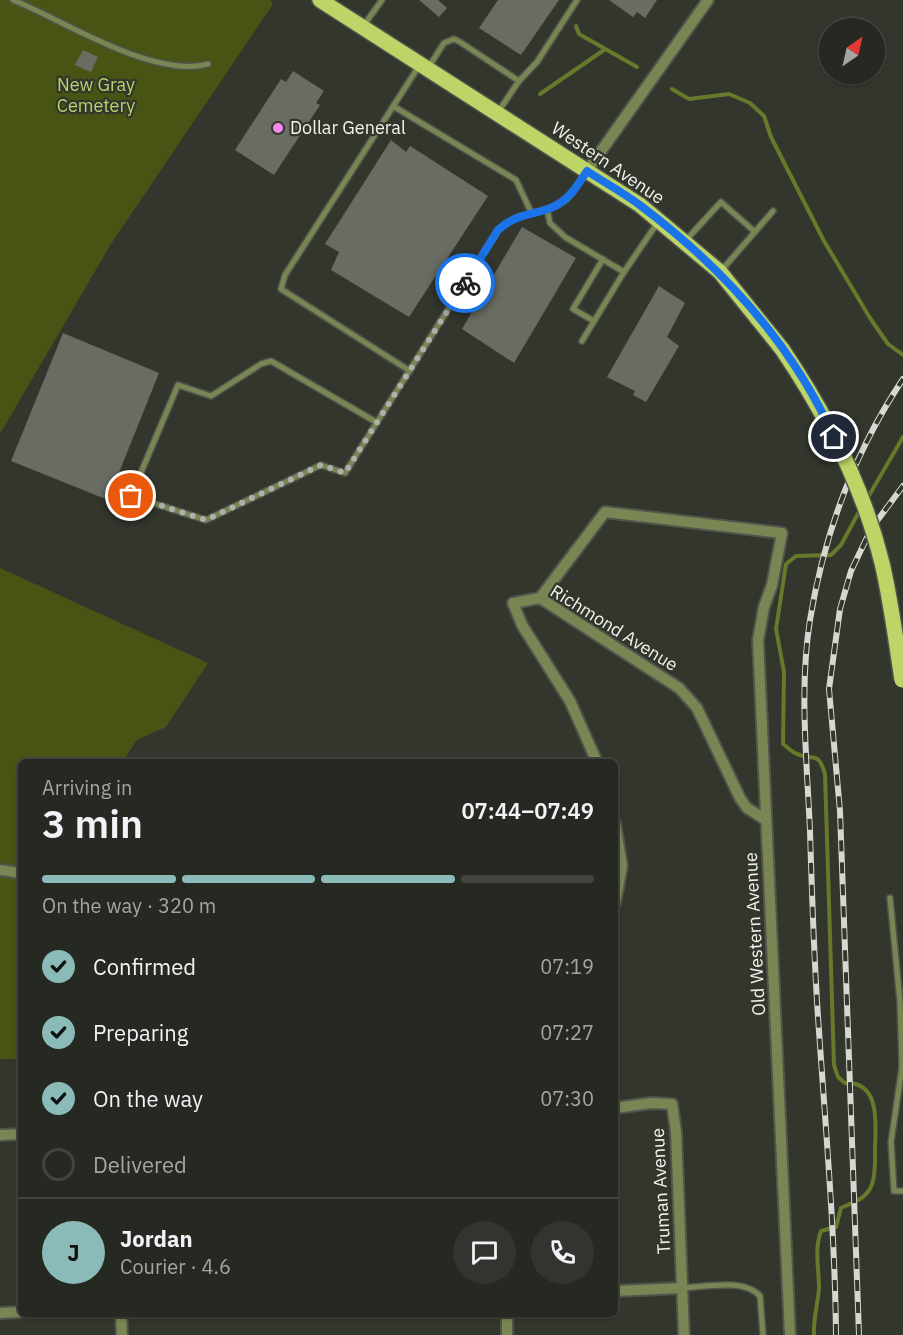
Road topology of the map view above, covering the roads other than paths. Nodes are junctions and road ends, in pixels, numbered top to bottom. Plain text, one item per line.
1 (13, 0) edge
2 (320, 0) edge
3 (382, 0) edge
4 (577, 0) edge
5 (708, 0) edge
6 (363, 27) junction
7 (208, 64) dead end
8 (425, 66) junction
9 (519, 81) junction
10 (393, 106) junction
11 (497, 114) junction
12 (587, 171) junction
13 (548, 209) junction
14 (773, 211) dead end
15 (531, 212) junction
16 (659, 220) junction
17 (755, 232) junction
18 (685, 241) junction
19 (603, 259) junction
20 (624, 272) junction
21 (720, 272) junction
22 (594, 321) junction
23 (582, 341) dead end
24 (410, 370) junction
25 (376, 422) junction
26 (540, 598) junction
27 (902, 684) edge
28 (596, 759) edge
29 (766, 820) junction
30 (618, 841) edge
31 (0, 870) edge
32 (18, 873) edge
33 (618, 887) edge
34 (890, 898) dead end
35 (618, 1108) edge
36 (18, 1134) edge
37 (0, 1135) edge
38 (903, 1191) edge
39 (682, 1288) junction
40 (618, 1291) edge
41 (18, 1312) edge
42 (0, 1313) edge
43 (121, 1317) edge
44 (507, 1317) edge
45 (122, 1335) edge
46 (507, 1335) edge
47 (684, 1335) edge
48 (763, 1335) edge
49 (790, 1335) edge

1 - 7 lane
2 - 6 main road, Western Avenue
3 - 6 lane
4 - 9 lane
5 - 12 street
6 - 8 main road, Western Avenue
8 - 9 lane
8 - 10 lane
8 - 11 main road, Western Avenue
9 - 11 lane
10 - 15 lane
10 - 24 lane
11 - 12 main road, Western Avenue
12 - 13 lane
12 - 16 main road, Western Avenue
13 - 15 lane
13 - 19 lane
14 - 17 lane
15 - 24 lane
16 - 18 main road, Western Avenue
16 - 20 lane
17 - 18 lane
17 - 21 lane
18 - 21 main road, Western Avenue
19 - 20 lane
19 - 22 lane
20 - 22 lane
21 - 27 main road, Western Avenue, bridge
22 - 23 lane
24 - 25 lane
25 - 25 lane
26 - 28 street, Richmond Avenue
26 - 29 street, Richmond Avenue
26 - 29 street, Old Western Avenue
29 - 49 street, Old Western Avenue
30 - 33 street
31 - 32 street
34 - 38 lane
35 - 39 street, Truman Avenue
36 - 37 street
39 - 40 street
39 - 47 street, Truman Avenue
39 - 48 lane
41 - 42 street
43 - 45 street
44 - 46 street

